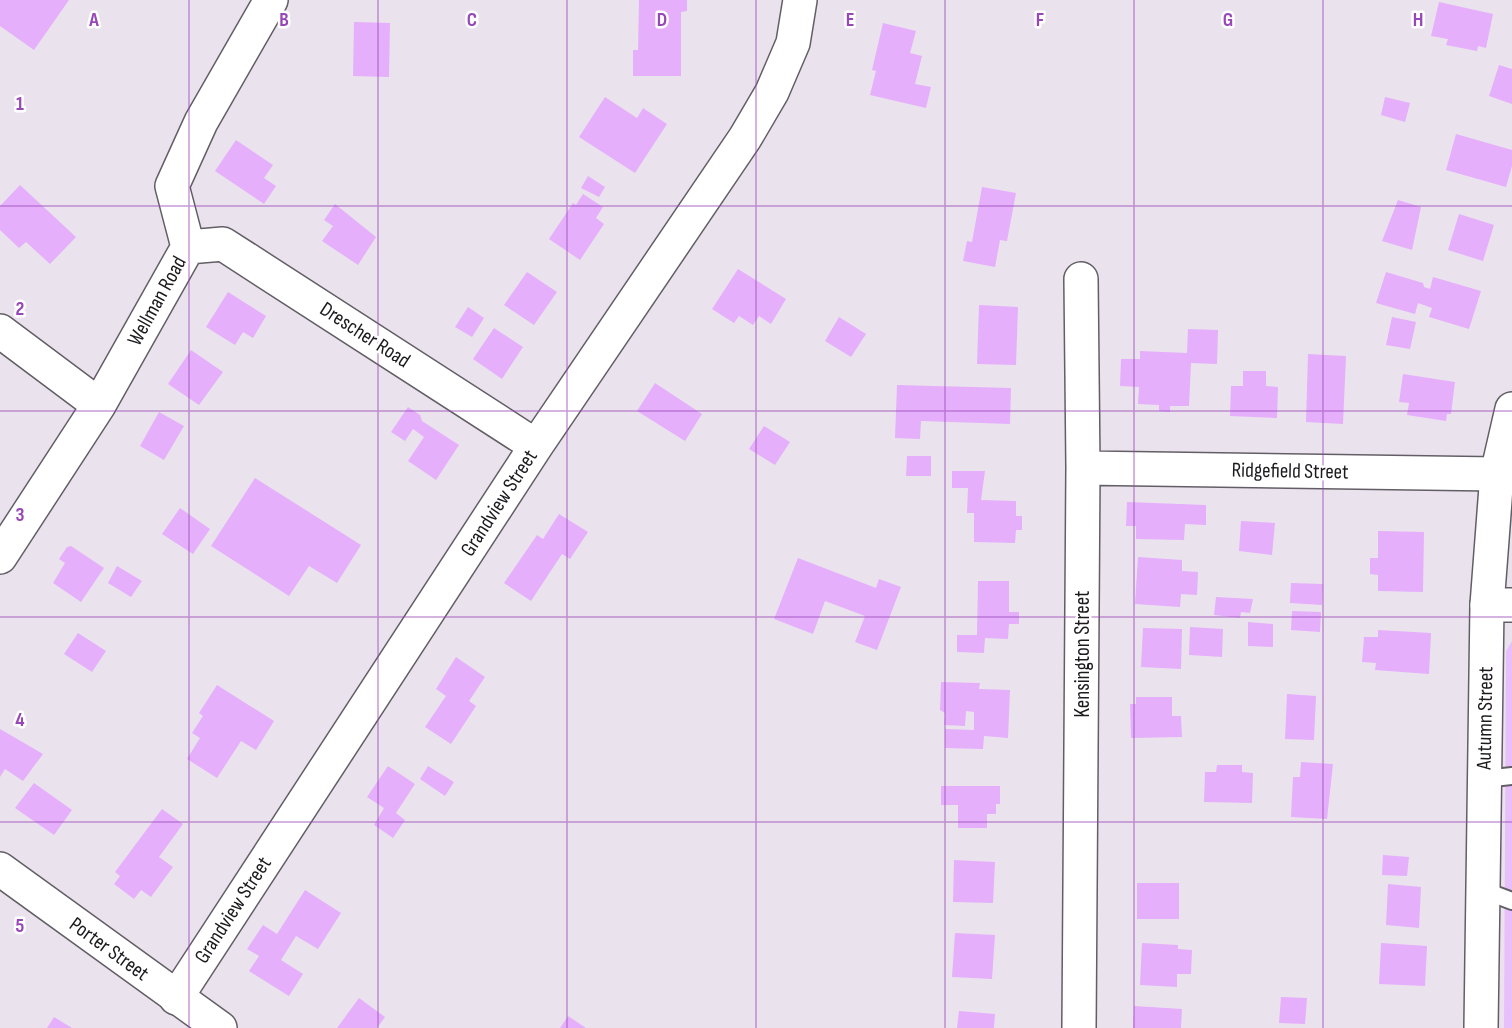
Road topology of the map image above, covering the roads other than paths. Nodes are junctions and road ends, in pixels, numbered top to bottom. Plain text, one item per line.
1 (271, 0) edge
2 (800, 0) edge
3 (188, 247) junction
4 (1081, 279) dead end
5 (0, 332) edge
6 (99, 405) junction
7 (1512, 409) edge
8 (536, 446) junction
9 (1083, 468) junction
10 (1497, 474) junction
11 (0, 557) edge
12 (1499, 605) edge
13 (1498, 778) edge
14 (0, 869) edge
15 (1497, 896) edge
16 (176, 998) junction
17 (220, 1028) edge
18 (1079, 1028) edge
19 (1481, 1028) edge

1 - 3 street, Wellman Road
2 - 8 street, Grandview Street
3 - 6 street, Wellman Road
3 - 8 street, Drescher Road
4 - 9 street, Kensington Street
5 - 6 street
6 - 11 street, Wellman Road
7 - 10 street, Autumn Street
8 - 16 street, Grandview Street
9 - 10 street, Ridgefield Street
9 - 18 street, Kensington Street
10 - 12 street, Autumn Street
12 - 13 street, Autumn Street
13 - 15 street, Autumn Street
14 - 16 street, Porter Street
15 - 19 street, Autumn Street
16 - 17 street, Porter Street

